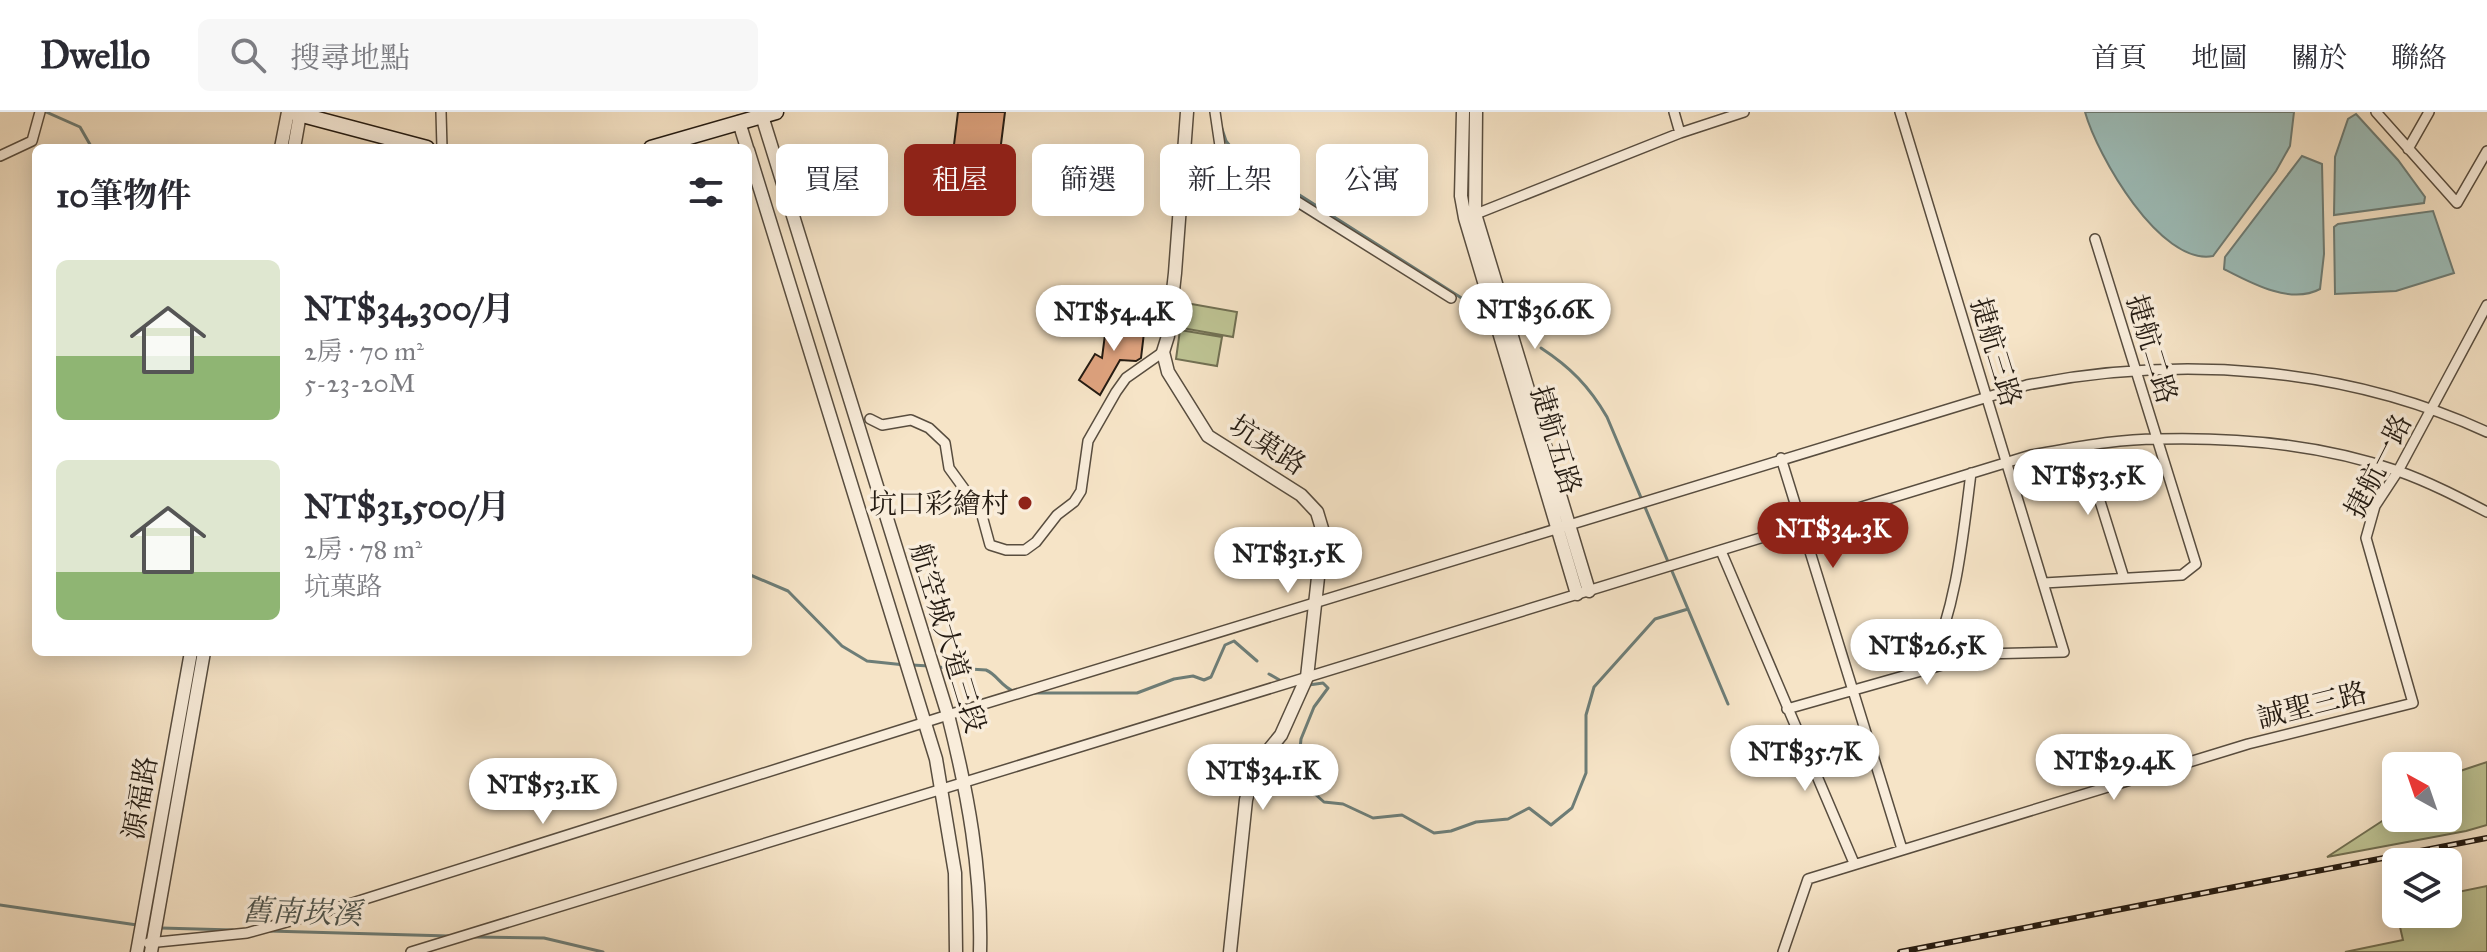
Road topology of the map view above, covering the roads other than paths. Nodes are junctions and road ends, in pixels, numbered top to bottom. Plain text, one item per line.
1 (40, 112) edge
2 (441, 112) edge
3 (1187, 112) edge
4 (1215, 112) edge
5 (1463, 112) edge
6 (1476, 112) edge
7 (1674, 112) edge
8 (1744, 112) edge
9 (1900, 112) edge
10 (2376, 112) edge
11 (2429, 112) edge
12 (293, 113) edge
13 (769, 114) edge
14 (739, 122) junction
15 (1680, 133) junction
16 (282, 144) edge
17 (294, 144) edge
18 (412, 144) edge
19 (442, 144) edge
20 (665, 144) edge
21 (746, 144) edge
22 (2408, 149) junction
23 (2487, 151) edge
24 (0, 156) edge
25 (752, 162) edge
26 (1470, 216) junction
27 (2095, 239) dead end
28 (1451, 298) dead end
29 (2487, 305) edge
30 (1163, 352) junction
31 (2135, 369) junction
32 (1986, 396) junction
33 (2431, 410) junction
34 (870, 419) dead end
35 (2487, 432) edge
36 (2157, 439) junction
37 (2083, 447) junction
38 (1781, 458) junction
39 (2007, 463) junction
40 (2398, 471) junction
41 (1971, 473) junction
42 (2487, 512) edge
43 (1802, 525) junction
44 (1565, 528) junction
45 (1721, 551) junction
46 (2124, 578) junction
47 (2044, 583) junction
48 (1583, 592) junction
49 (1317, 604) junction
50 (190, 656) edge
51 (203, 656) edge
52 (1929, 669) junction
53 (1307, 677) junction
54 (1853, 691) junction
55 (2413, 703) joint
56 (1787, 709) junction
57 (948, 715) junction
58 (925, 723) junction
59 (965, 783) junction
60 (943, 789) junction
61 (1902, 849) junction
62 (1854, 863) junction
63 (145, 948) edge
64 (411, 952) edge
65 (956, 952) edge
66 (980, 952) edge
67 (1230, 952) edge
68 (1783, 952) edge

1 - 24 street
2 - 19 street
3 - 30 street
4 - 28 street
5 - 26 street, 捷航五路
6 - 26 street, 捷航五路
7 - 15 street
8 - 15 street
9 - 32 street, 捷航三路
10 - 22 street
11 - 22 street
12 - 16 street
12 - 17 street
12 - 18 main road
13 - 14 main road
13 - 57 street, 航空城大道三段
14 - 20 main road
14 - 21 street, 航空城大道三段
15 - 26 street
22 - 23 street
25 - 58 street, 航空城大道三段
26 - 44 street, 捷航五路
27 - 31 street, 捷航二路
29 - 33 street, 捷航一路
30 - 34 street
30 - 49 street, 坑菓路
31 - 32 street
31 - 33 street
31 - 36 street, 捷航二路
32 - 38 street
32 - 39 street, 捷航三路
33 - 35 street
33 - 40 street, 捷航一路
36 - 37 street
36 - 40 street
36 - 46 street, 捷航二路
37 - 39 street
37 - 46 street
38 - 43 street
38 - 44 street
39 - 41 street
39 - 47 street, 捷航三路
40 - 42 street
40 - 55 street, 捷航一路
41 - 43 street
41 - 52 street
43 - 45 street
43 - 54 street
44 - 48 street, 捷航五路
44 - 49 street
45 - 48 street
45 - 56 street
46 - 47 street
47 - 52 street, 捷航三路
48 - 53 street
49 - 53 street, 坑菓路
49 - 57 street
50 - 63 street, 源福路
51 - 63 street, 源福路
52 - 54 street
53 - 59 street
53 - 67 street, 坑菓路
54 - 56 street
54 - 61 street
55 - 61 street, 誠聖三路
56 - 62 street
57 - 58 street
57 - 59 street, 航空城大道三段
58 - 60 street, 航空城大道三段
58 - 63 street
59 - 60 street
59 - 66 street, 航空城大道三段
60 - 64 street
60 - 65 street, 航空城大道三段
61 - 62 street, 誠聖三路
62 - 68 street, 誠聖三路

